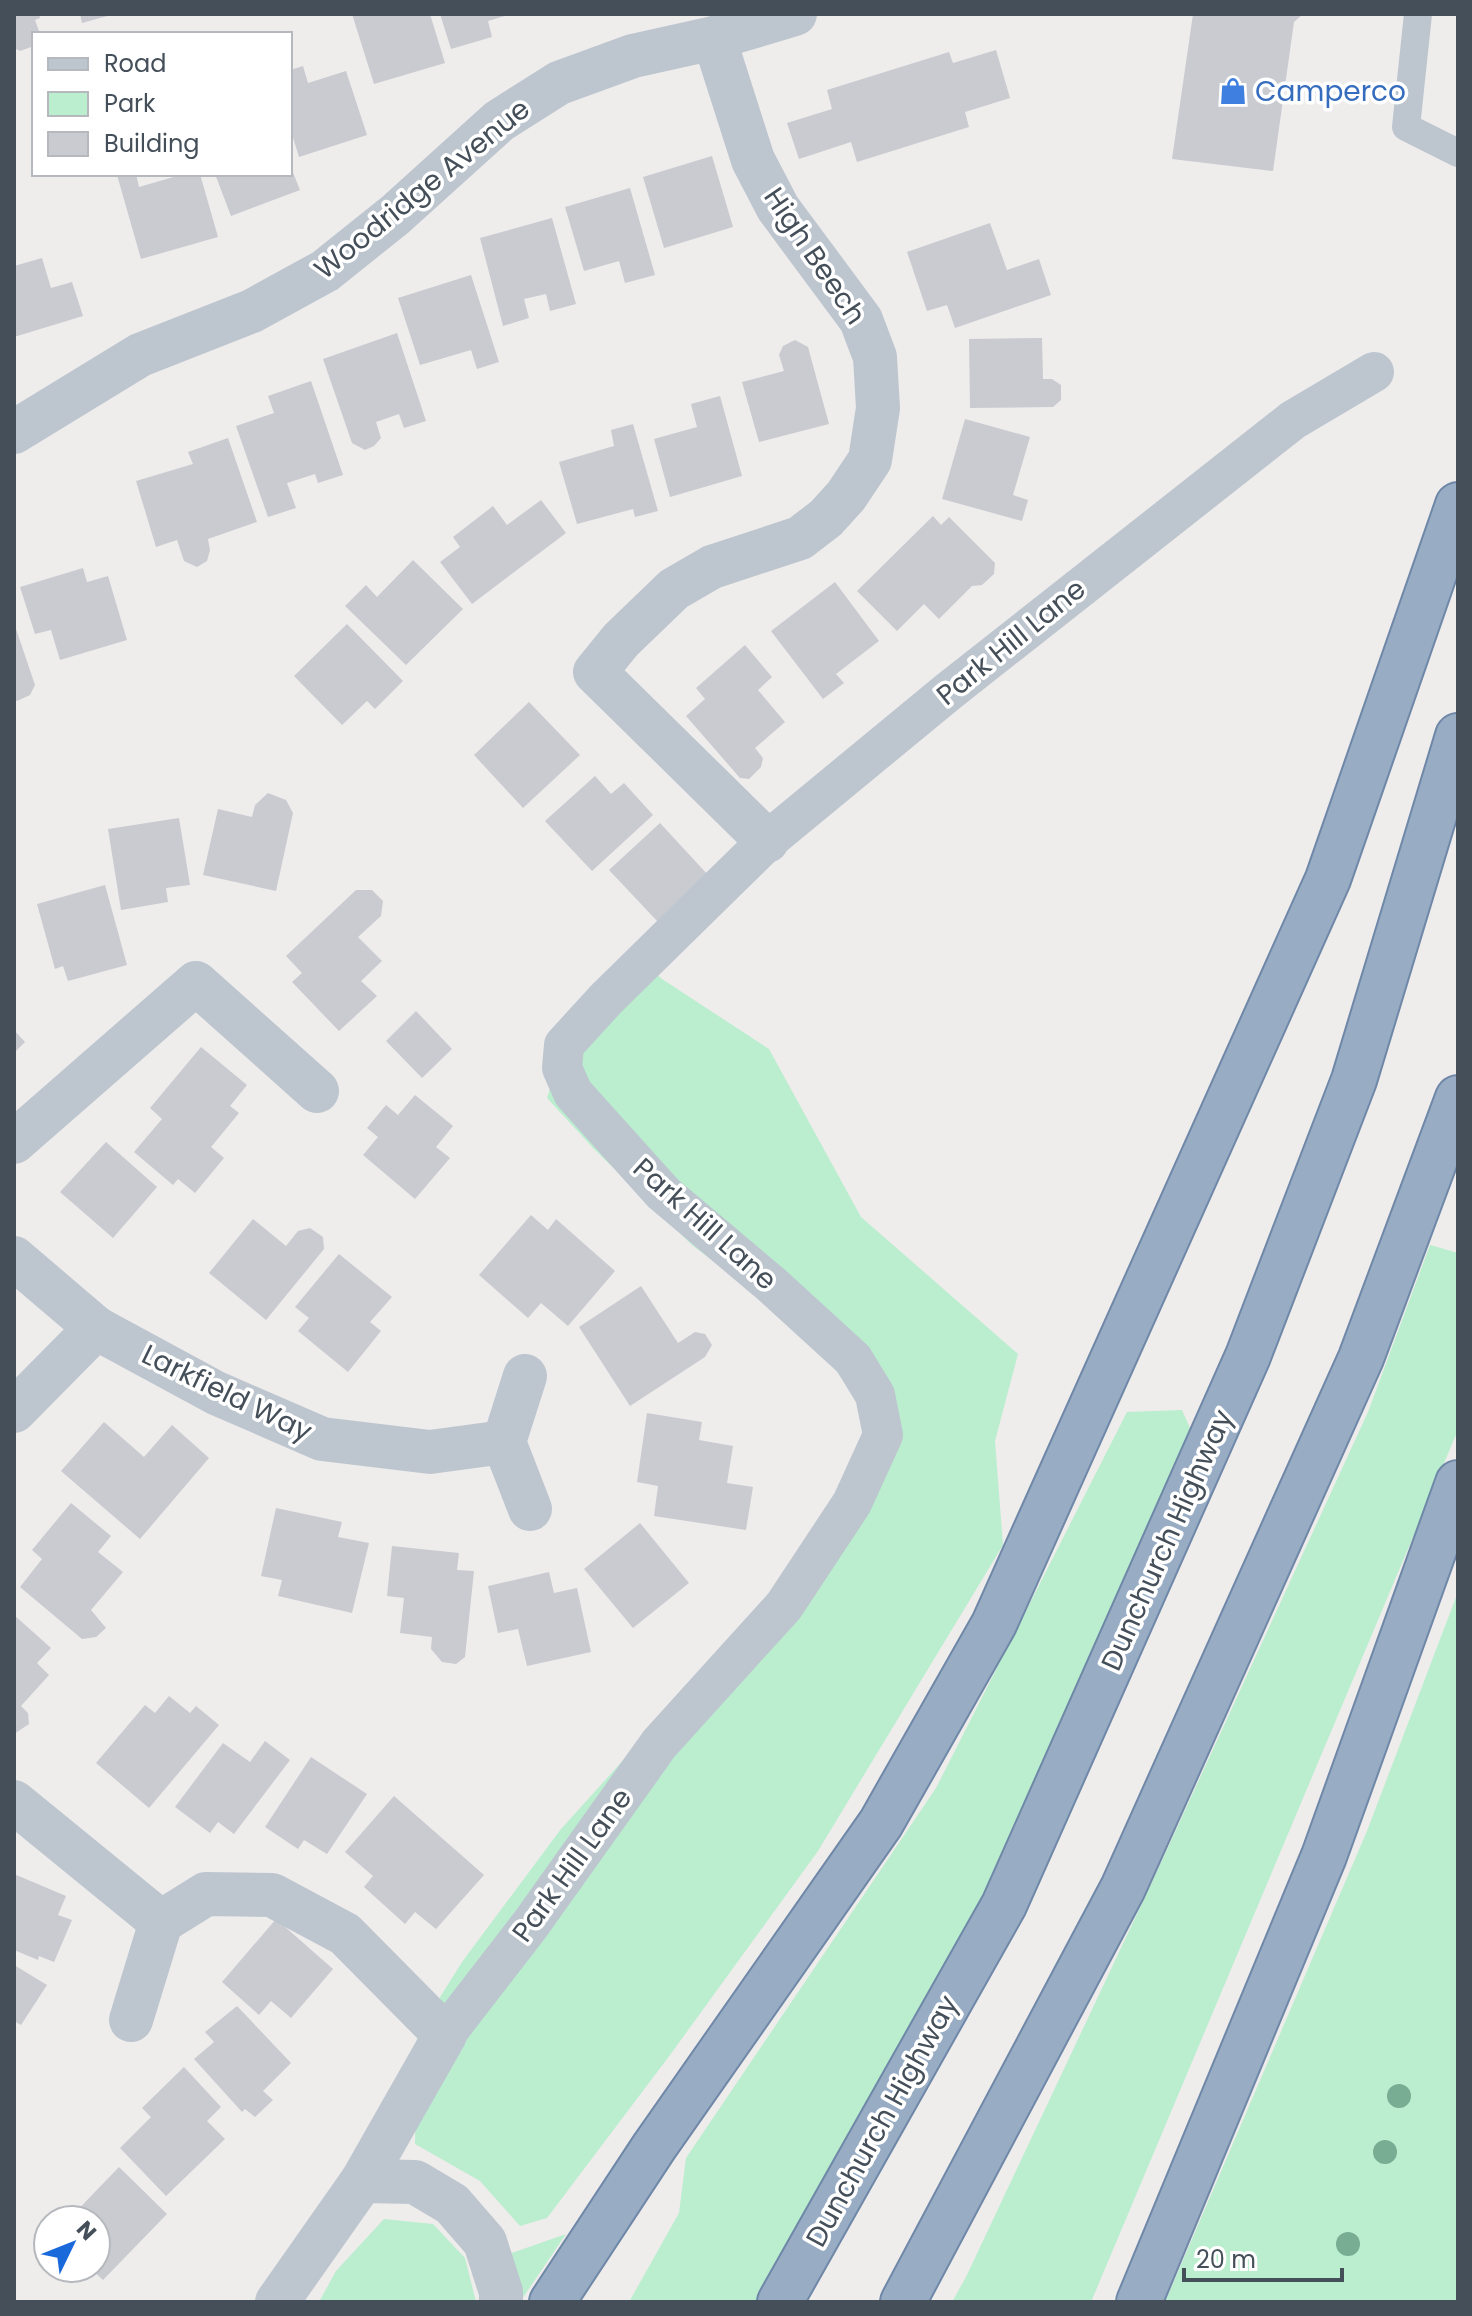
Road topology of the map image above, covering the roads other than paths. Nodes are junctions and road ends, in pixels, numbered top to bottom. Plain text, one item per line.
1 (795, 14) edge
2 (1418, 14) edge
3 (714, 38) junction
4 (1458, 153) edge
5 (1374, 372) dead end
6 (14, 432) edge
7 (1458, 505) edge
8 (1458, 736) edge
9 (767, 841) junction
10 (317, 1091) dead end
11 (1458, 1098) edge
12 (14, 1142) edge
13 (14, 1258) edge
14 (96, 1328) junction
15 (525, 1376) dead end
16 (14, 1411) edge
17 (504, 1442) junction
18 (1458, 1483) edge
19 (530, 1509) dead end
20 (14, 1802) edge
21 (161, 1922) junction
22 (131, 2020) dead end
23 (445, 2035) junction
24 (362, 2181) junction
25 (277, 2302) edge
26 (501, 2302) edge
27 (552, 2302) edge
28 (780, 2302) edge
29 (903, 2302) edge
30 (1139, 2302) edge

1 - 3 street, Woodridge Avenue
2 - 4 lane
3 - 6 street, Woodridge Avenue
3 - 9 street, High Beech
5 - 9 street, Park Hill Lane
7 - 27 highway
8 - 28 highway, Dunchurch Highway
9 - 23 street, Park Hill Lane
10 - 12 street
11 - 29 highway
13 - 14 street, Larkfield Way
14 - 16 street
14 - 17 street, Larkfield Way
15 - 17 street
17 - 19 street
18 - 30 highway
20 - 21 street
21 - 22 street
21 - 23 street
23 - 24 street, Park Hill Lane
24 - 25 street, Park Hill Lane
24 - 26 street

